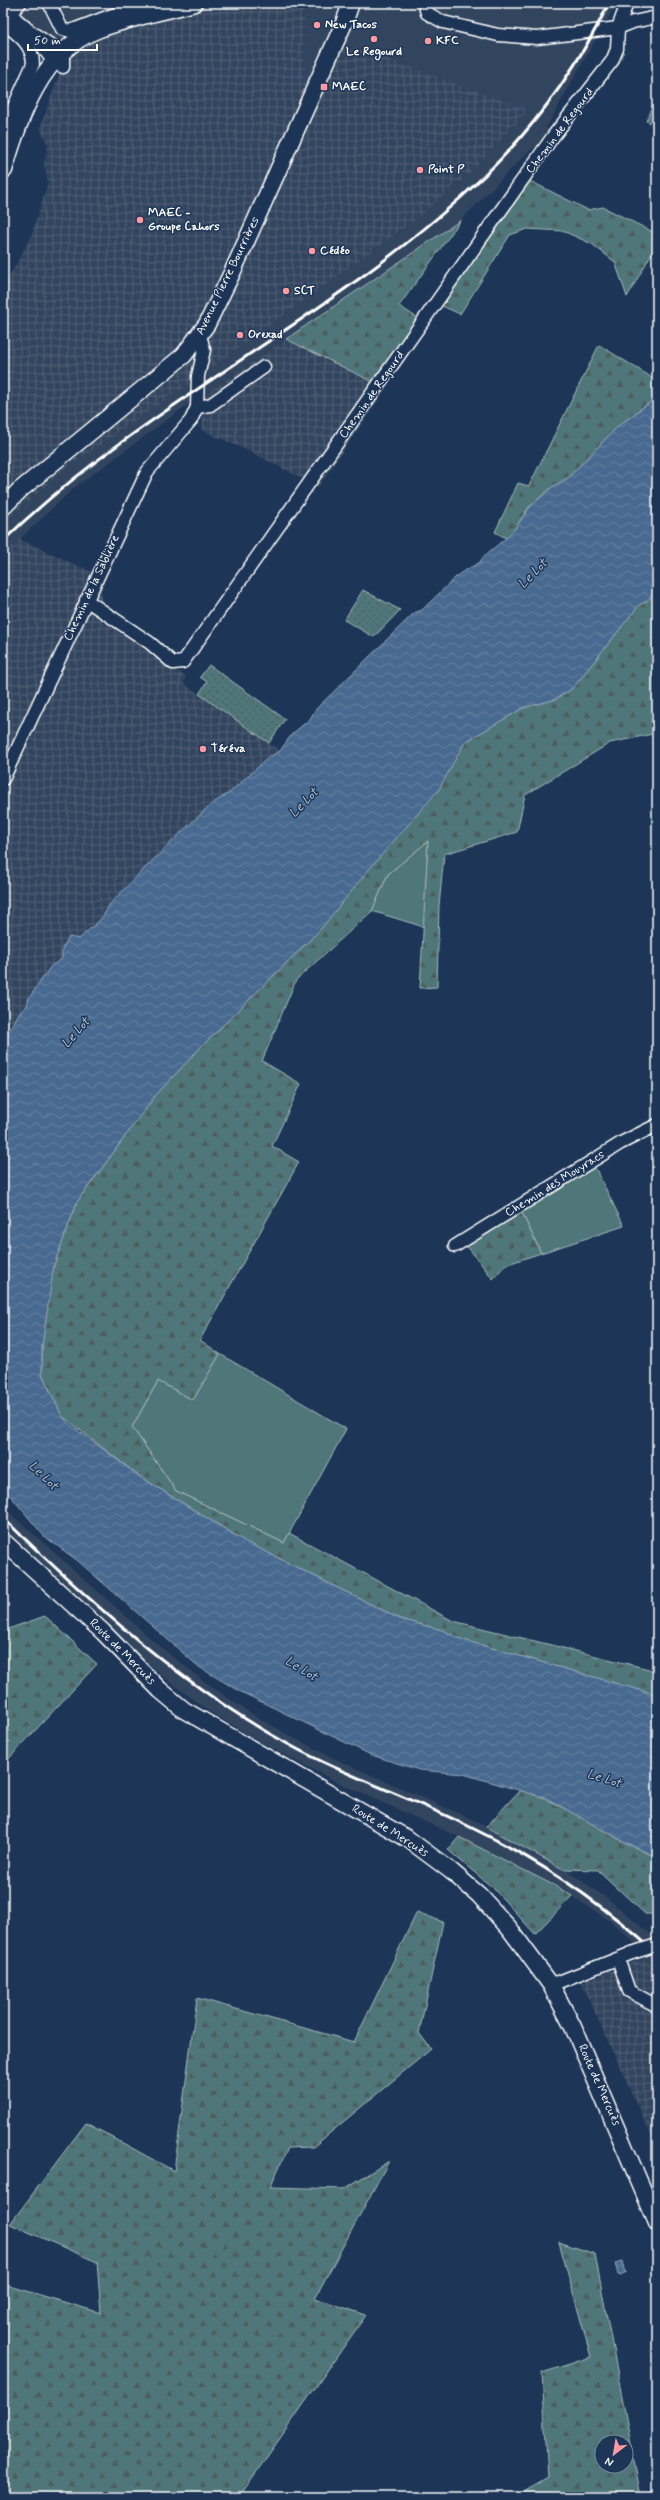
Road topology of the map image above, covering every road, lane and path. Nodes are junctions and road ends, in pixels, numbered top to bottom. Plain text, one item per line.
1 (20, 3) edge
2 (49, 3) edge
3 (144, 3) edge
4 (194, 3) edge
5 (351, 3) edge
6 (357, 3) edge
7 (424, 3) edge
8 (627, 3) edge
9 (9, 12) edge
10 (657, 17) edge
11 (344, 23) junction
12 (618, 28) junction
13 (60, 61) junction
14 (3, 131) edge
15 (4, 172) edge
16 (200, 335) junction
17 (184, 355) junction
18 (264, 367) dead end
19 (198, 376) junction
20 (197, 407) junction
21 (6, 500) edge
22 (86, 600) junction
23 (3, 779) edge
24 (657, 1125) edge
25 (455, 1246) dead end
26 (3, 1541) edge
27 (657, 1945) edge
28 (618, 1959) junction
29 (551, 1985) junction
30 (657, 2006) edge
31 (657, 2223) edge

1 - 9 street
2 - 3 street
4 - 13 main road
5 - 11 main road, Avenue Pierre Bourrières
6 - 11 main road, Avenue Pierre Bourrières
7 - 12 street
8 - 12 street, Chemin de Regourd
9 - 13 street
9 - 14 street
10 - 12 street
11 - 16 main road, Avenue Pierre Bourrières
12 - 22 street, Chemin de Regourd
13 - 15 main road
16 - 17 main road, Avenue Pierre Bourrières
16 - 19 street, Chemin de la Sablière
17 - 19 street
17 - 21 main road, Avenue Pierre Bourrières
18 - 20 street
19 - 20 street, Chemin de la Sablière
20 - 22 street, Chemin de la Sablière
22 - 23 street, Chemin de la Sablière
24 - 25 street, Chemin des Mouyracs
26 - 29 main road, Route de Mercuès
27 - 28 street, bridge
28 - 29 street
28 - 30 street
29 - 31 main road, Route de Mercuès

